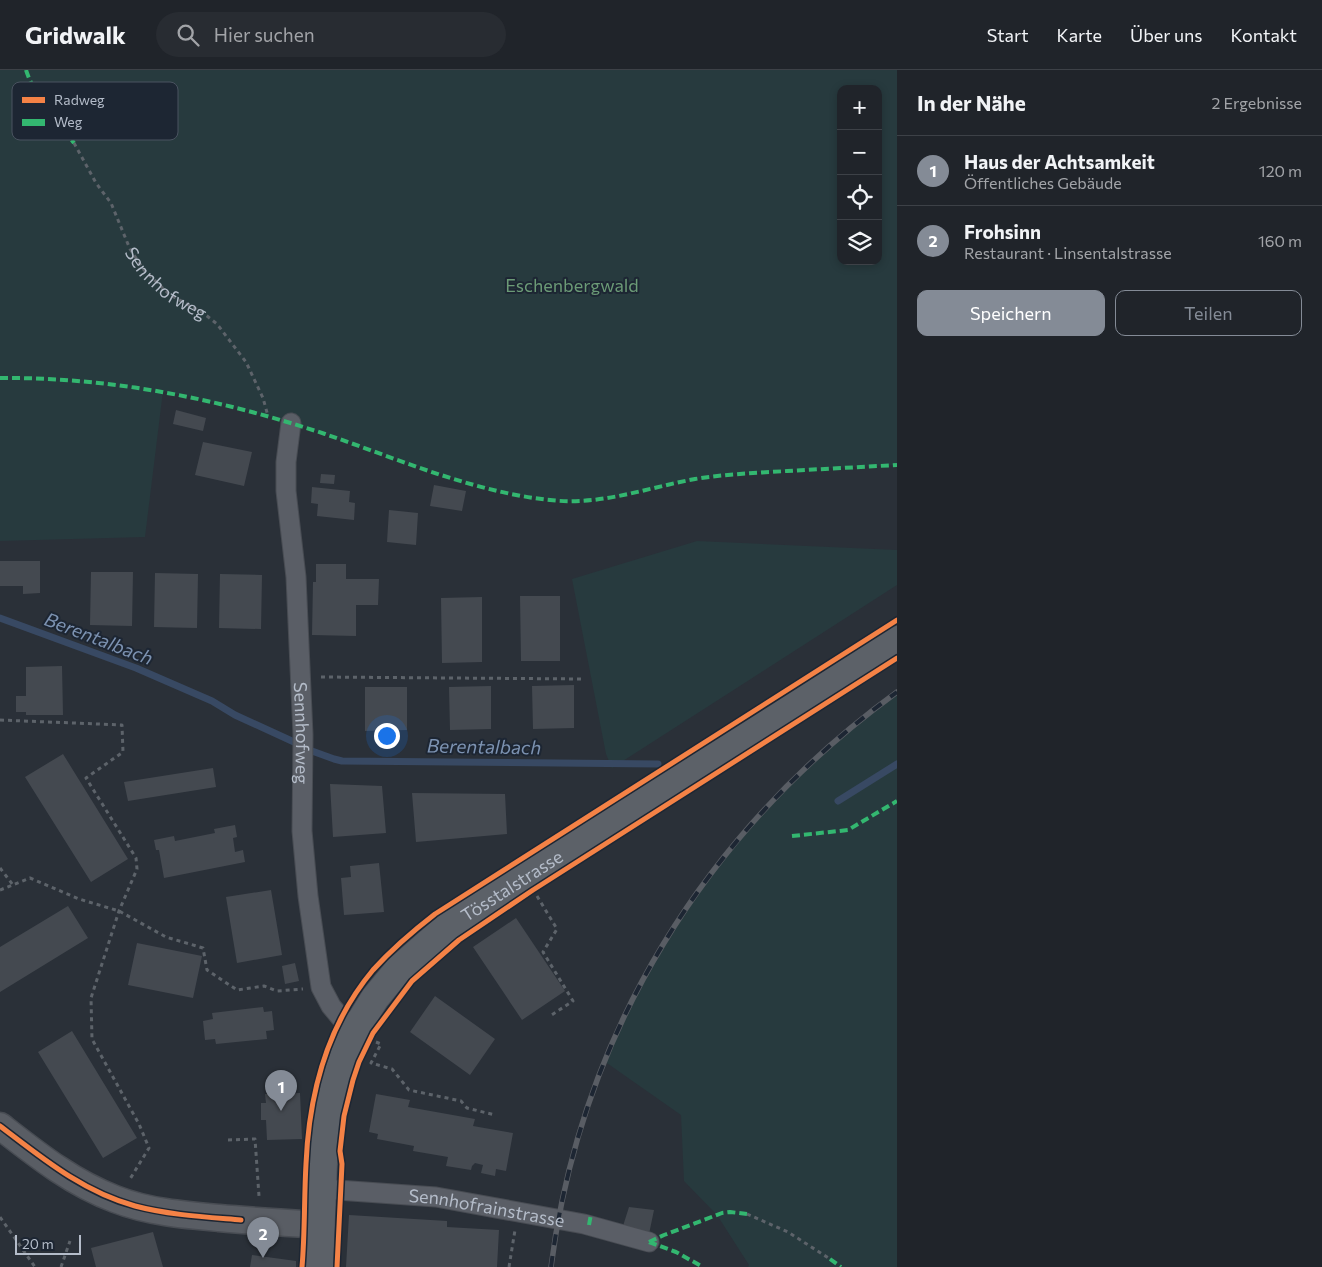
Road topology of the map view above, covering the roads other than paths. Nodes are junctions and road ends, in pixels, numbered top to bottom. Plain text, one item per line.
1 (291, 424) dead end
2 (897, 640) edge
3 (364, 1038) junction
4 (0, 1126) edge
5 (323, 1189) junction
6 (321, 1225) junction
7 (649, 1242) dead end
8 (319, 1267) edge

1 - 3 street, Sennhofweg
2 - 3 main road, Tösstalstrasse
3 - 5 main road, Tösstalstrasse
4 - 6 street
5 - 6 main road, Tösstalstrasse
5 - 7 street, Sennhofrainstrasse
6 - 8 main road, Tösstalstrasse

